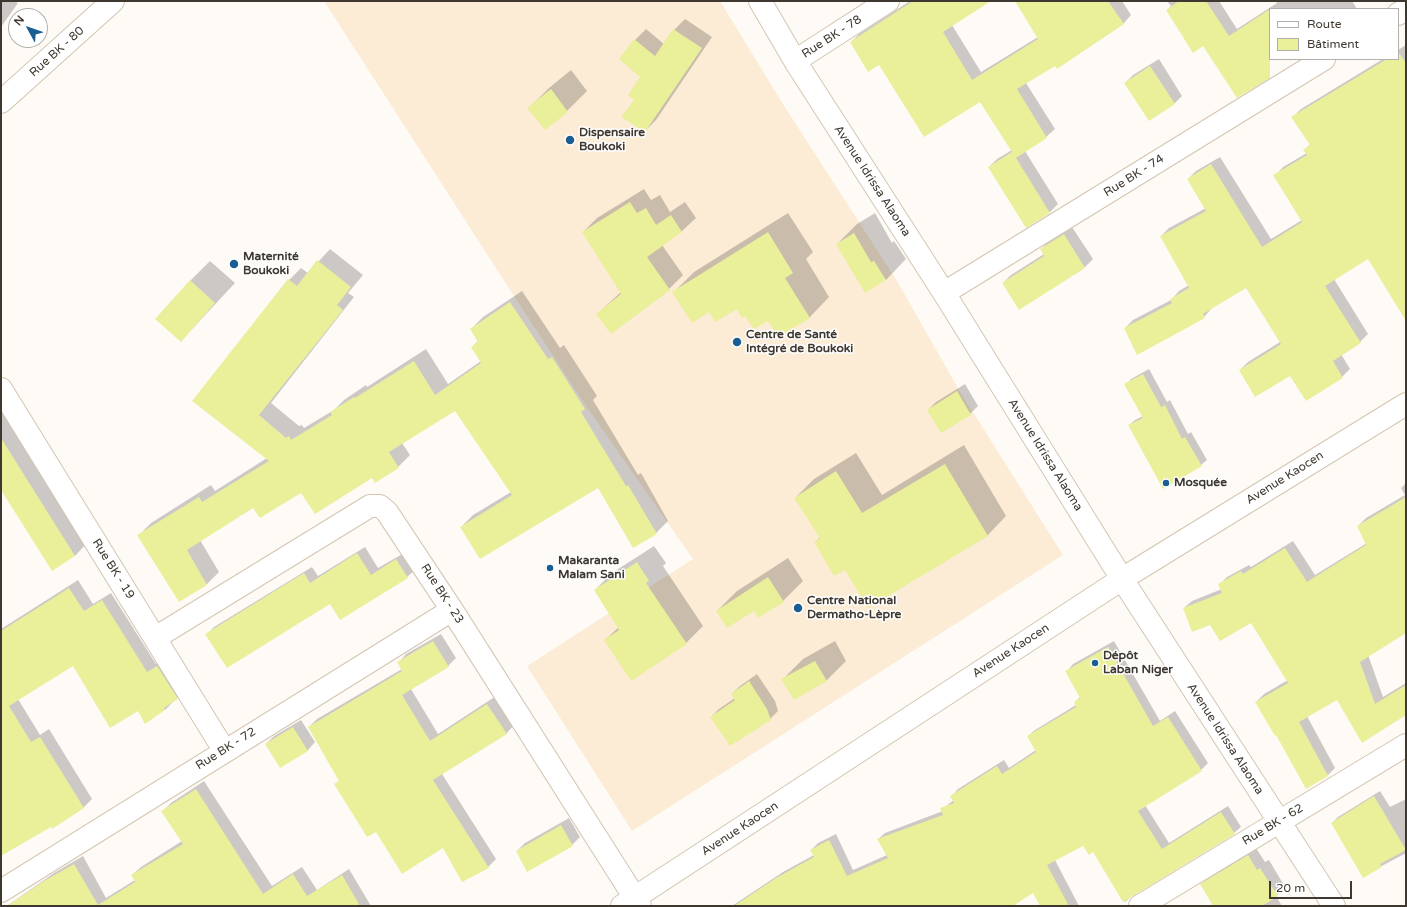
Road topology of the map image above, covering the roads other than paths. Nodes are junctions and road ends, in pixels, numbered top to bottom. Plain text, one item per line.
1 (112, 1) edge
2 (760, 1) edge
3 (888, 1) edge
4 (795, 60) junction
5 (1322, 60) edge
6 (1, 102) edge
7 (944, 293) junction
8 (1, 389) edge
9 (1406, 404) edge
10 (1122, 579) junction
11 (452, 610) junction
12 (155, 638) junction
13 (1406, 745) edge
14 (224, 750) junction
15 (1278, 822) junction
16 (1, 891) edge
17 (632, 903) edge
18 (1140, 906) edge
19 (1334, 906) edge

1 - 6 street, Rue BK - 80
2 - 4 street, Avenue Idrissa Alaoma
3 - 4 street, Rue BK - 78
4 - 7 street, Avenue Idrissa Alaoma
5 - 7 street, Rue BK - 74
7 - 10 street, Avenue Idrissa Alaoma
8 - 12 street, Rue BK - 19
9 - 10 street, Avenue Kaocen
10 - 15 street, Avenue Idrissa Alaoma
10 - 17 street, Avenue Kaocen
11 - 12 street, Rue BK - 23
11 - 14 street, Rue BK - 72
11 - 17 street, Rue BK - 23
12 - 14 street, Rue BK - 19
13 - 15 street, Rue BK - 62
14 - 16 street, Rue BK - 72
15 - 18 street, Rue BK - 62
15 - 19 street, Avenue Idrissa Alaoma

